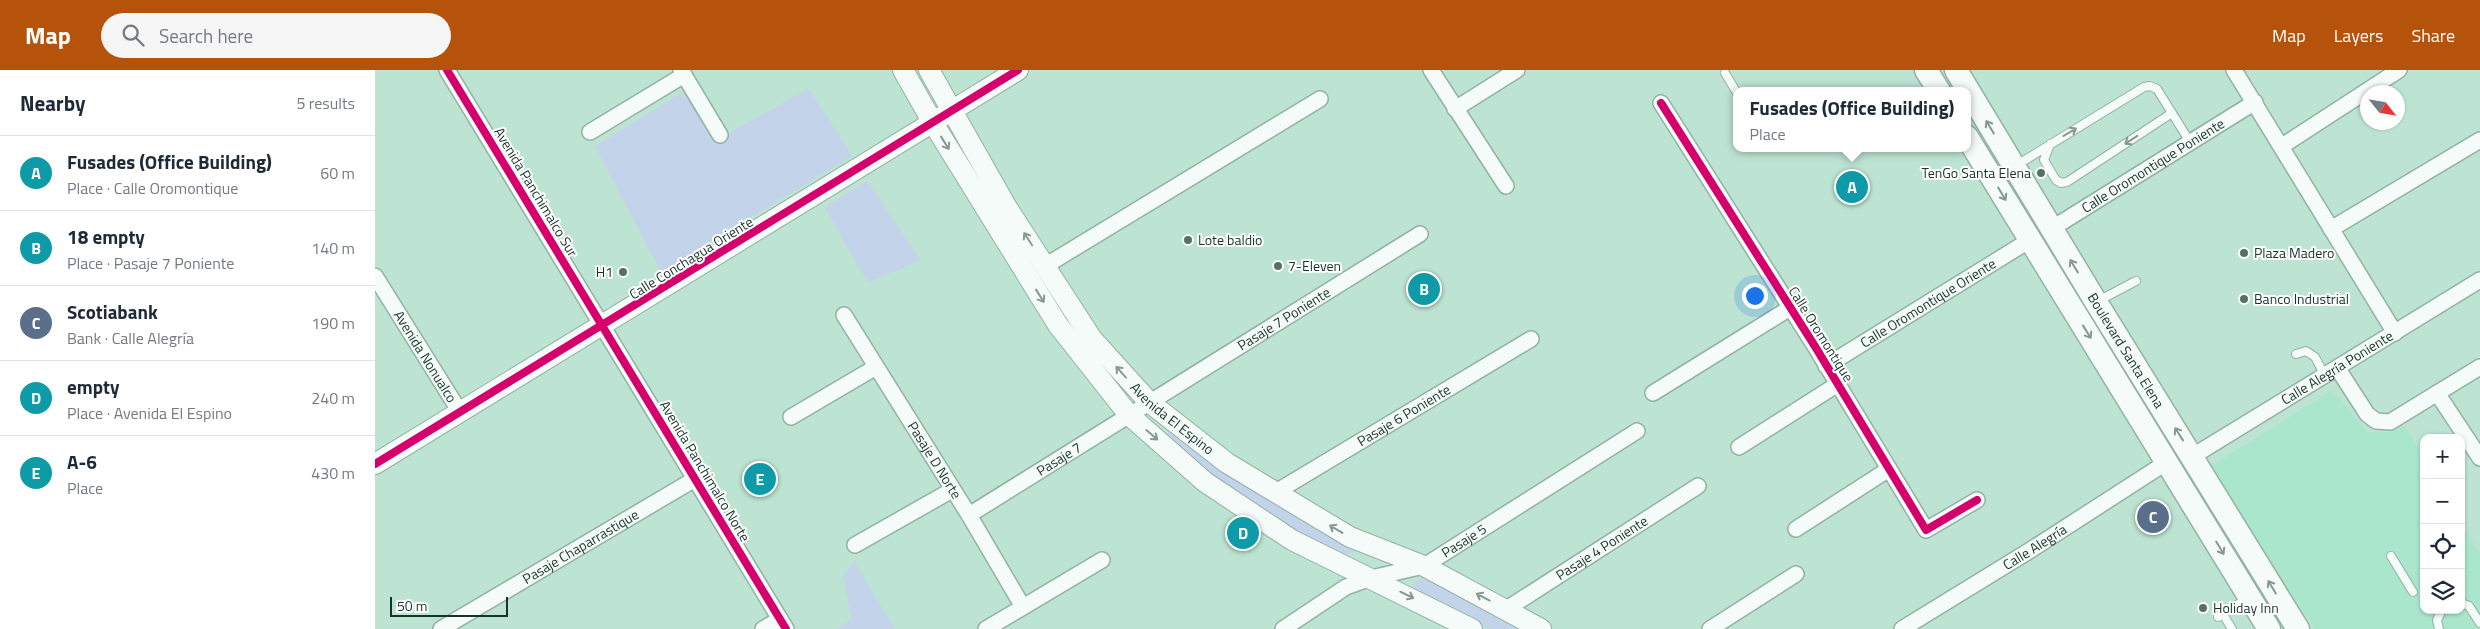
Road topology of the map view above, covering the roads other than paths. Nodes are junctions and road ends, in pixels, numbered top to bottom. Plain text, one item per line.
1 (447, 70) edge
2 (903, 70) edge
3 (929, 70) edge
4 (1018, 70) edge
5 (1431, 70) edge
6 (1517, 70) edge
7 (1926, 70) edge
8 (1956, 70) edge
9 (2234, 70) edge
10 (2399, 70) edge
11 (683, 72) edge
12 (1725, 73) dead end
13 (1733, 87) edge
14 (1937, 87) edge
15 (1966, 87) edge
16 (1971, 95) edge
17 (1320, 99) dead end
18 (2255, 102) junction
19 (1661, 103) dead end
20 (1455, 109) junction
21 (951, 111) junction
22 (2172, 113) junction
23 (933, 123) junction
24 (590, 132) dead end
25 (720, 136) dead end
26 (2480, 140) edge
27 (2190, 142) junction
28 (1971, 144) edge
29 (2051, 144) junction
30 (2282, 146) junction
31 (2014, 167) junction
32 (1506, 186) dead end
33 (2051, 229) junction
34 (2331, 229) junction
35 (1420, 234) dead end
36 (2030, 240) junction
37 (1045, 266) junction
38 (375, 276) edge
39 (2136, 280) dead end
40 (2480, 280) edge
41 (2096, 302) junction
42 (1790, 308) junction
43 (844, 315) dead end
44 (603, 326) junction
45 (2395, 333) junction
46 (1531, 339) dead end
47 (2296, 354) dead end
48 (1826, 366) junction
49 (876, 367) junction
50 (2480, 367) edge
51 (2331, 372) junction
52 (1838, 384) junction
53 (2437, 393) junction
54 (1653, 394) dead end
55 (2127, 397) junction
56 (1149, 402) junction
57 (460, 412) junction
58 (1129, 415) junction
59 (791, 417) dead end
60 (1637, 431) dead end
61 (1739, 448) dead end
62 (2193, 456) junction
63 (2480, 458) edge
64 (2167, 462) junction
65 (375, 464) edge
66 (1889, 469) junction
67 (695, 479) junction
68 (1698, 486) dead end
69 (952, 490) junction
70 (1276, 492) junction
71 (1977, 500) dead end
72 (969, 515) junction
73 (2232, 521) junction
74 (1796, 529) dead end
75 (855, 545) dead end
76 (2391, 556) dead end
77 (1102, 560) dead end
78 (1424, 566) junction
79 (1796, 574) dead end
80 (1371, 578) junction
81 (2413, 592) dead end
82 (2250, 597) junction
83 (2465, 604) edge
84 (1023, 607) junction
85 (1505, 610) junction
86 (2440, 614) edge
87 (2480, 623) edge
88 (783, 624) edge
89 (441, 629) edge
90 (763, 629) edge
91 (986, 629) edge
92 (1283, 629) edge
93 (1472, 629) edge
94 (1541, 629) edge
95 (1710, 629) edge
96 (1902, 629) edge
97 (2232, 629) edge
98 (2269, 629) edge
99 (2297, 629) edge
100 (2439, 629) edge

1 - 44 street, Avenida Panchimalco Sur
2 - 23 main road, Avenida El Espino
3 - 21 main road, Avenida El Espino
4 - 21 main road, Calle Conchagua Oriente
5 - 20 street
6 - 20 street
7 - 14 main road
15 -> 8 main road, Boulevard Santa Elena
9 - 18 street
10 - 30 street
11 - 24 street
11 - 25 street
12 - 13 lane
31 -> 16 main road, Boulevard Santa Elena
17 - 37 street
18 - 27 street, Calle Oromontique Poniente
18 - 30 street
19 - 42 street, Calle Oromontique
20 - 32 street
21 - 23 main road, Calle Conchagua Oriente
37 -> 21 main road, Avenida El Espino
22 - 27 lane
29 -> 22 lane
22 -> 29 lane
23 - 44 main road, Calle Conchagua Oriente
23 -> 58 main road, Avenida El Espino
26 - 34 street
27 - 33 street, Calle Oromontique Poniente
28 -> 36 main road, Boulevard Santa Elena
29 - 31 lane
30 - 34 street
31 - 33 main road, Boulevard Santa Elena
41 -> 33 main road, Boulevard Santa Elena
34 - 45 street
35 - 56 street, Pasaje 7 Poniente
36 - 48 street, Calle Oromontique Oriente
36 -> 55 main road, Boulevard Santa Elena
56 -> 37 main road, Avenida El Espino
38 - 57 street, Avenida Nonualco
39 - 41 lane
40 - 45 street, Calle Alegría Poniente
62 -> 41 main road, Boulevard Santa Elena
42 - 48 street, Calle Oromontique
42 - 54 street, Calle Oromontique
43 - 49 street, Pasaje D Norte
44 - 57 main road, Calle Conchagua Oriente
44 - 67 street, Avenida Panchimalco Norte
45 - 51 street, Calle Alegría Poniente
46 - 70 street, Pasaje 6 Poniente
47 - 51 lane
48 - 52 street, Calle Oromontique
49 - 59 street
49 - 69 street, Pasaje D Norte
50 - 53 street
51 - 53 street
51 - 62 street, Calle Alegría Poniente
52 - 61 street, Calle Oromontique
52 - 66 street, Calle Oromontique
53 - 63 street
55 - 62 main road
55 - 64 main road, Boulevard Santa Elena
56 - 58 street, Pasaje 7
56 - 70 main road, Avenida El Espino
57 - 65 main road, Calle Conchagua Oriente
58 - 72 street, Pasaje 7
58 -> 80 main road, Avenida El Espino
60 - 78 street, Pasaje 5
62 - 73 main road, Boulevard Santa Elena
64 - 73 main road
64 -> 82 main road, Boulevard Santa Elena
64 - 96 street, Calle Alegría
66 - 71 street, Calle Oromontique
66 - 74 street
67 - 88 street, Avenida Panchimalco Norte
67 - 89 street, Pasaje Chaparrastique
68 - 85 street, Pasaje 4 Poniente
69 - 72 street, Pasaje D Norte
69 - 75 street
78 -> 70 main road, Avenida El Espino
72 - 84 street, Pasaje D Norte
99 -> 73 main road, Boulevard Santa Elena
76 - 81 lane
77 - 84 street
78 - 80 street, Pasaje 5
85 -> 78 main road, Avenida El Espino
79 - 95 street
80 - 92 street, Pasaje 5
80 -> 93 main road, Avenida El Espino
82 - 97 lane
82 - 98 main road, Boulevard Santa Elena
83 - 87 lane
84 - 91 street
85 - 94 main road, Avenida El Espino
86 - 100 lane
88 - 90 street

